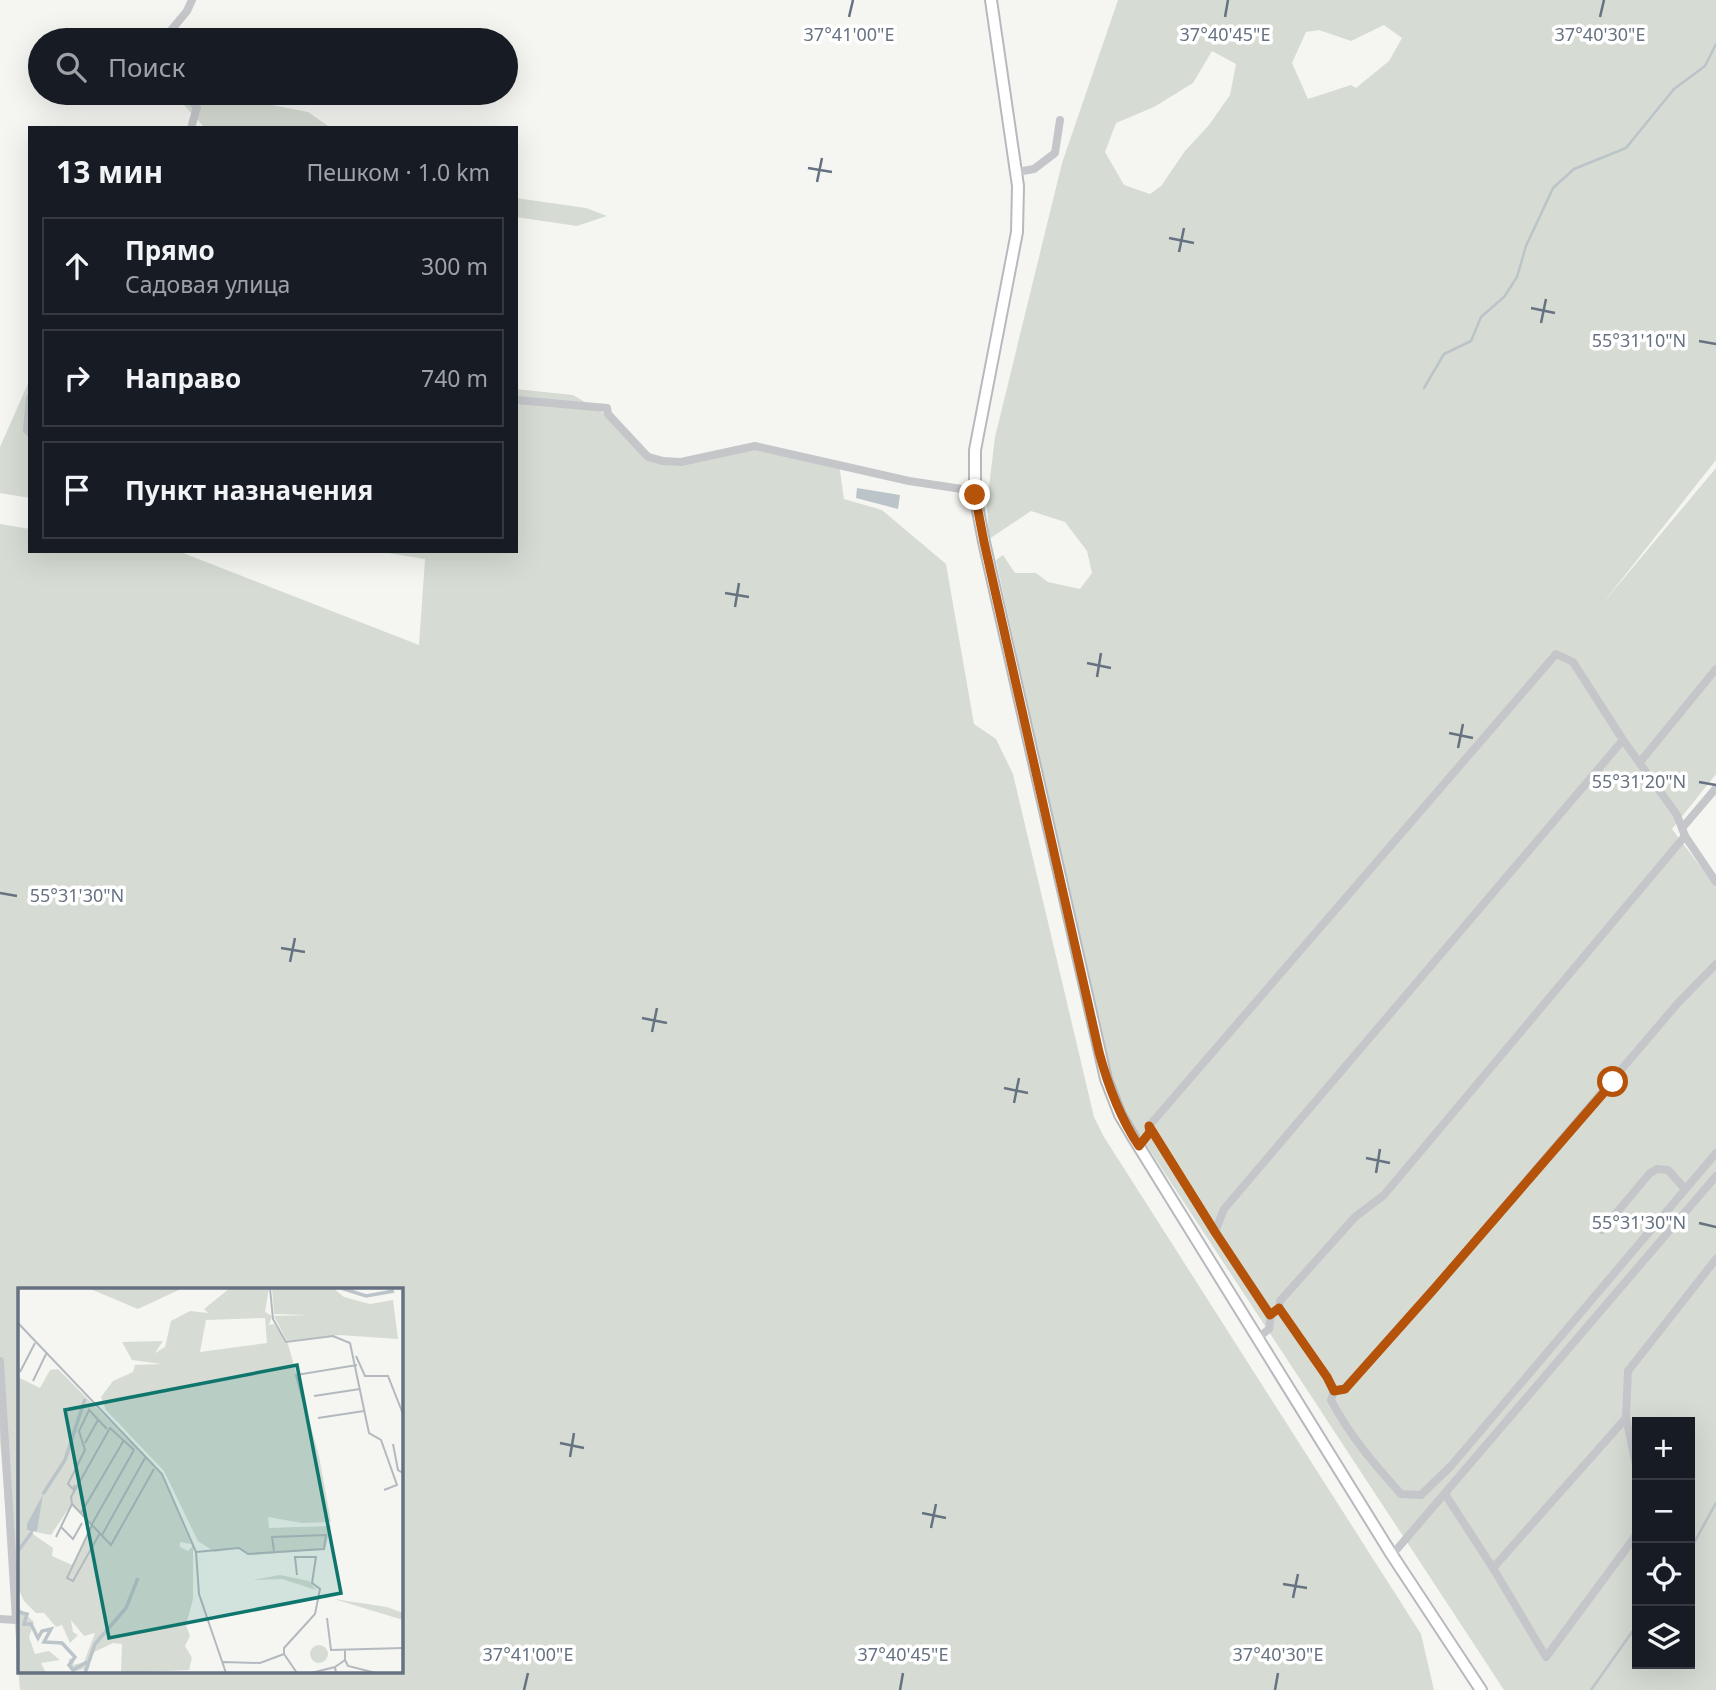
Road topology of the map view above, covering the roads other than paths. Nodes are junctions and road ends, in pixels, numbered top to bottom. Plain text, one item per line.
1 (191, 0) edge
2 (991, 0) edge
3 (173, 28) edge
4 (195, 105) edge
5 (1060, 120) dead end
6 (192, 126) edge
7 (1017, 172) junction
8 (518, 400) edge
9 (975, 491) junction
10 (1716, 669) edge
11 (1623, 740) junction
12 (1640, 762) junction
13 (1716, 788) edge
14 (1684, 831) junction
15 (1716, 882) edge
16 (1716, 964) edge
17 (1149, 1126) junction
18 (1139, 1146) junction
19 (1716, 1153) edge
20 (1716, 1176) edge
21 (1685, 1189) junction
22 (1602, 1230) dead end
23 (1215, 1232) junction
24 (1716, 1259) edge
25 (1279, 1308) junction
26 (1270, 1315) junction
27 (1259, 1337) junction
28 (0, 1361) edge
29 (1334, 1391) junction
30 (1626, 1418) junction
31 (1632, 1446) edge
32 (1445, 1494) junction
33 (1632, 1541) edge
34 (1392, 1555) junction
35 (1493, 1568) junction
36 (0, 1619) edge
37 (1481, 1690) edge

1 - 3 street
2 - 7 main road
4 - 6 street
5 - 7 street
7 - 9 main road
8 - 9 street
9 - 18 main road
10 - 12 street
11 - 12 street
11 - 17 street
11 - 23 street
12 - 14 street
13 - 14 street
14 - 15 street
14 - 25 street
16 - 29 street
17 - 18 street
17 - 23 street
18 - 27 main road
19 - 21 street
20 - 32 street
21 - 22 street
21 - 29 street
23 - 26 street
24 - 30 street
25 - 26 street
25 - 29 street
26 - 27 street
27 - 34 main road
28 - 36 street
30 - 31 street
30 - 35 street
32 - 34 street
32 - 35 street
33 - 35 street
34 - 37 main road

